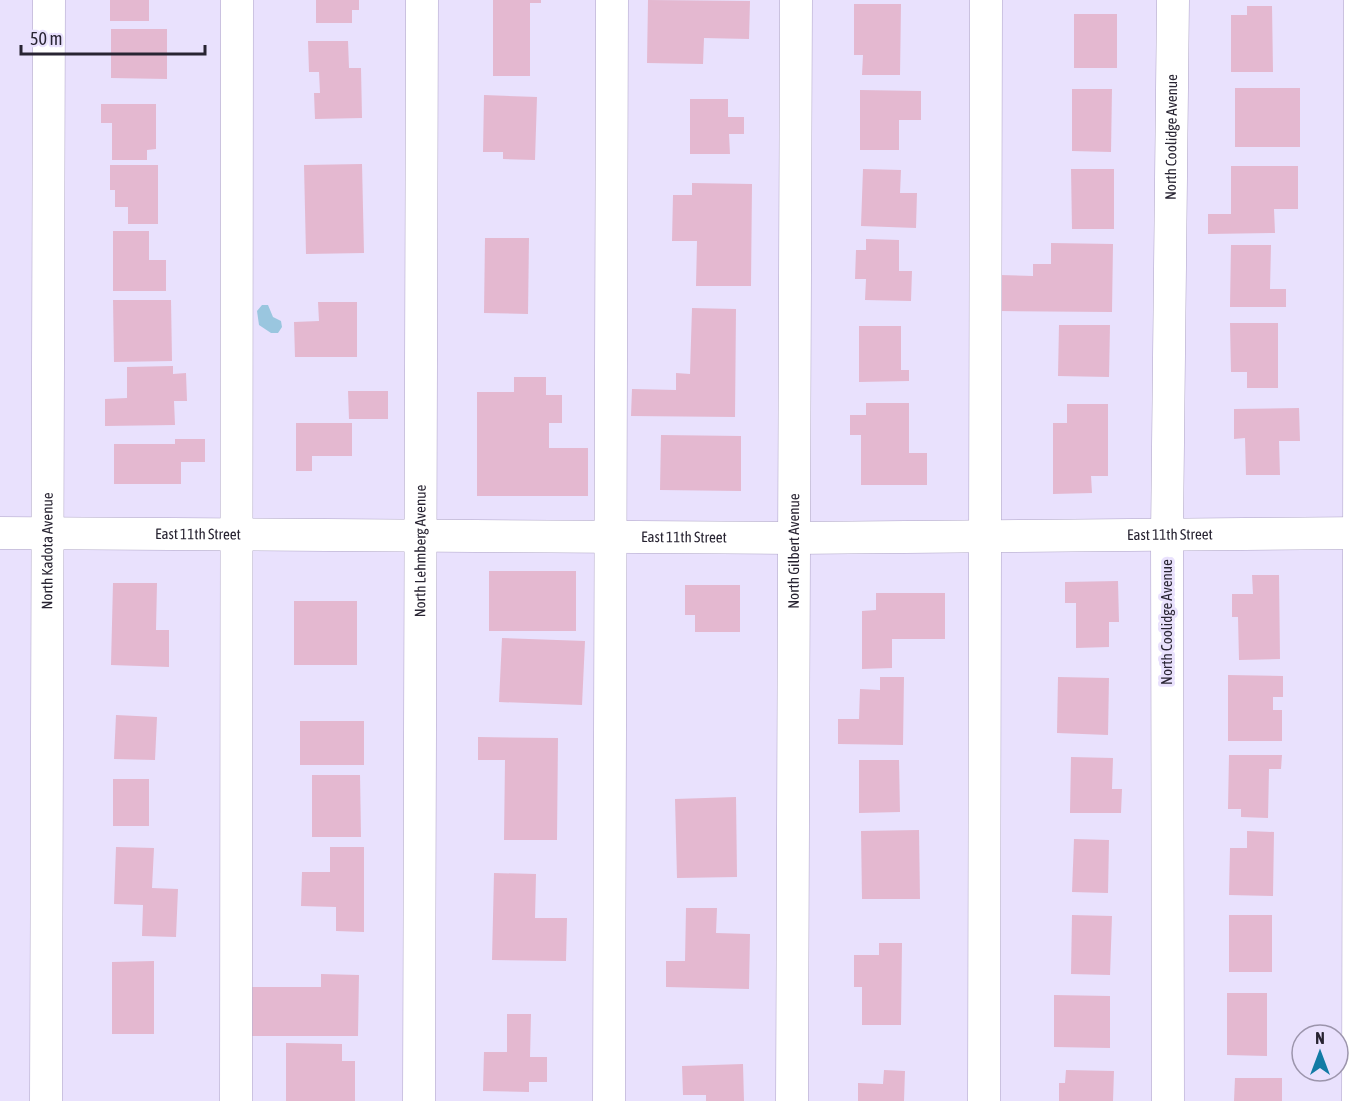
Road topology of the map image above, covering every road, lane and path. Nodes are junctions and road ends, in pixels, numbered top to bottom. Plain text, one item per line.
1 (48, 0) edge
2 (237, 0) edge
3 (422, 0) edge
4 (612, 0) edge
5 (796, 0) edge
6 (986, 0) edge
7 (1173, 0) edge
8 (1360, 0) edge
9 (0, 533) edge
10 (47, 533) junction
11 (1364, 533) edge
12 (1167, 534) junction
13 (237, 535) junction
14 (421, 536) junction
15 (985, 536) junction
16 (610, 537) junction
17 (794, 538) junction
18 (46, 1101) edge
19 (236, 1101) edge
20 (419, 1101) edge
21 (609, 1101) edge
22 (792, 1101) edge
23 (984, 1101) edge
24 (1168, 1101) edge
25 (1358, 1101) edge

1 - 10 street, North Kadota Avenue
2 - 13 street
3 - 14 street, North Lehmberg Avenue
4 - 16 street
5 - 17 street, North Gilbert Avenue
6 - 15 street
7 - 12 street, North Coolidge Avenue
8 - 11 street
9 - 10 street, East 11th Street
10 - 13 street, East 11th Street
10 - 18 street, North Kadota Avenue
11 - 12 street, East 11th Street
11 - 25 street
12 - 15 street, East 11th Street
12 - 24 street, North Coolidge Avenue
13 - 14 street, East 11th Street
13 - 19 street
14 - 16 street, East 11th Street
14 - 20 street, North Lehmberg Avenue
15 - 17 street, East 11th Street
15 - 23 street
16 - 17 street, East 11th Street
16 - 21 street
17 - 22 street, North Gilbert Avenue

